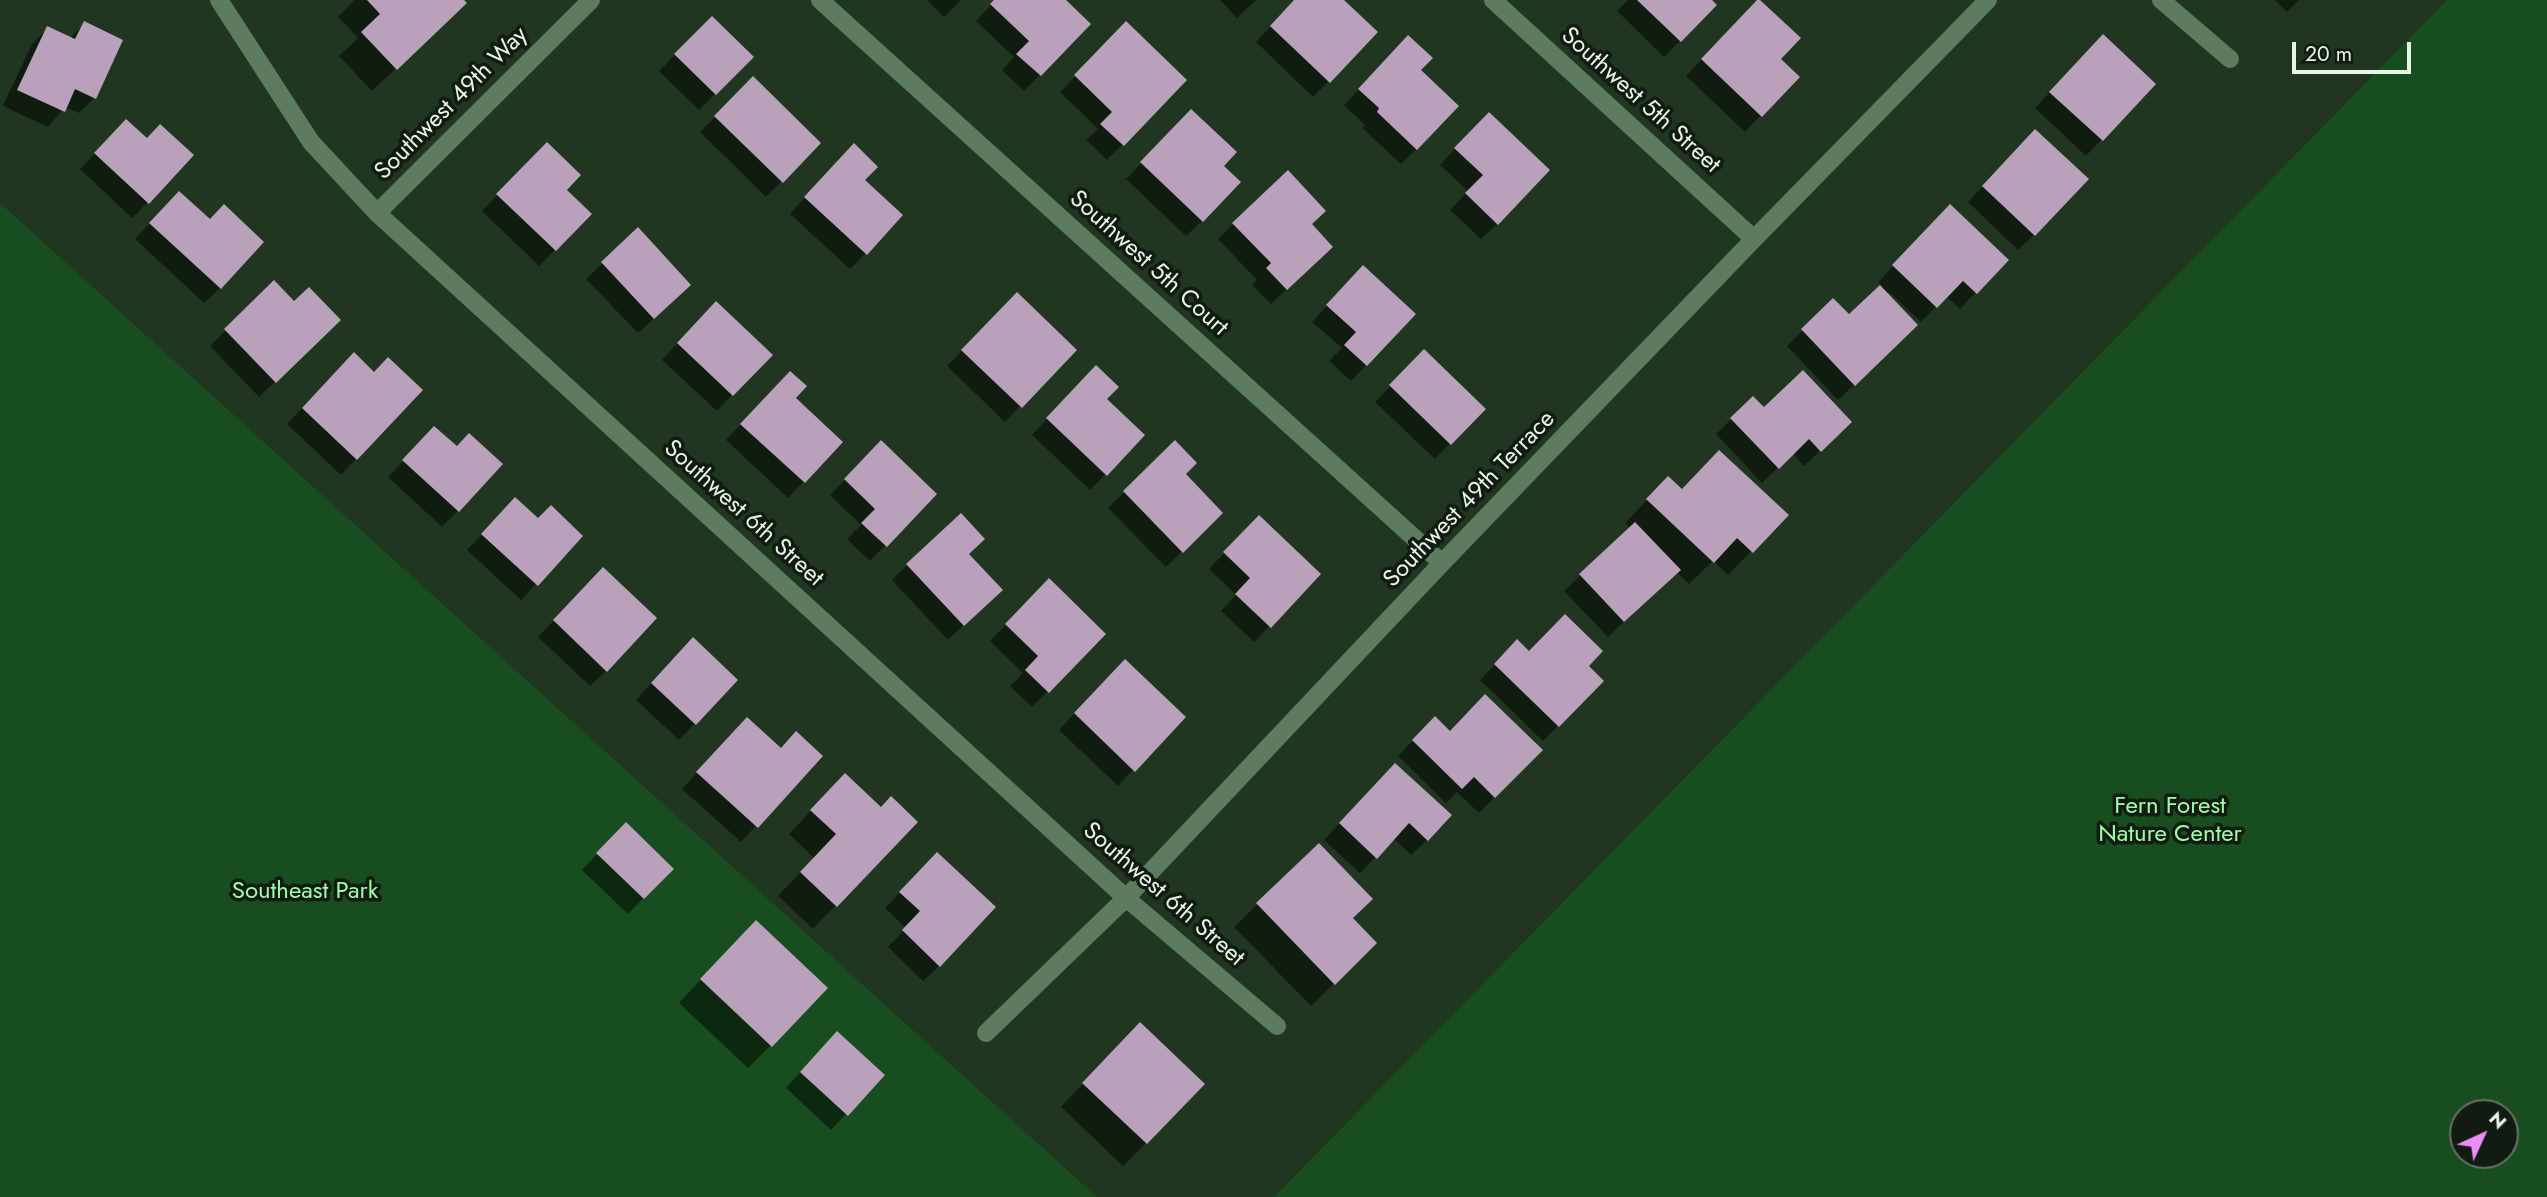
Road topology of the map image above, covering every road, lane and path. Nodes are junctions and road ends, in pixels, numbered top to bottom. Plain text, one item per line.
1 (219, 0) edge
2 (591, 0) edge
3 (820, 0) edge
4 (1493, 0) edge
5 (1989, 0) edge
6 (2161, 0) edge
7 (2230, 59) dead end
8 (377, 213) junction
9 (1754, 239) junction
10 (1442, 563) junction
11 (1126, 898) junction
12 (1277, 1026) dead end
13 (986, 1033) dead end

1 - 8 street, Southwest 6th Street
2 - 8 street, Southwest 49th Way
3 - 10 street, Southwest 5th Court
4 - 9 street, Southwest 5th Street
5 - 9 street, Southwest 49th Terrace
6 - 7 street
8 - 11 street, Southwest 6th Street
9 - 10 street, Southwest 49th Terrace
10 - 11 street, Southwest 49th Terrace
11 - 12 street, Southwest 6th Street
11 - 13 street, Southwest 49th Terrace

